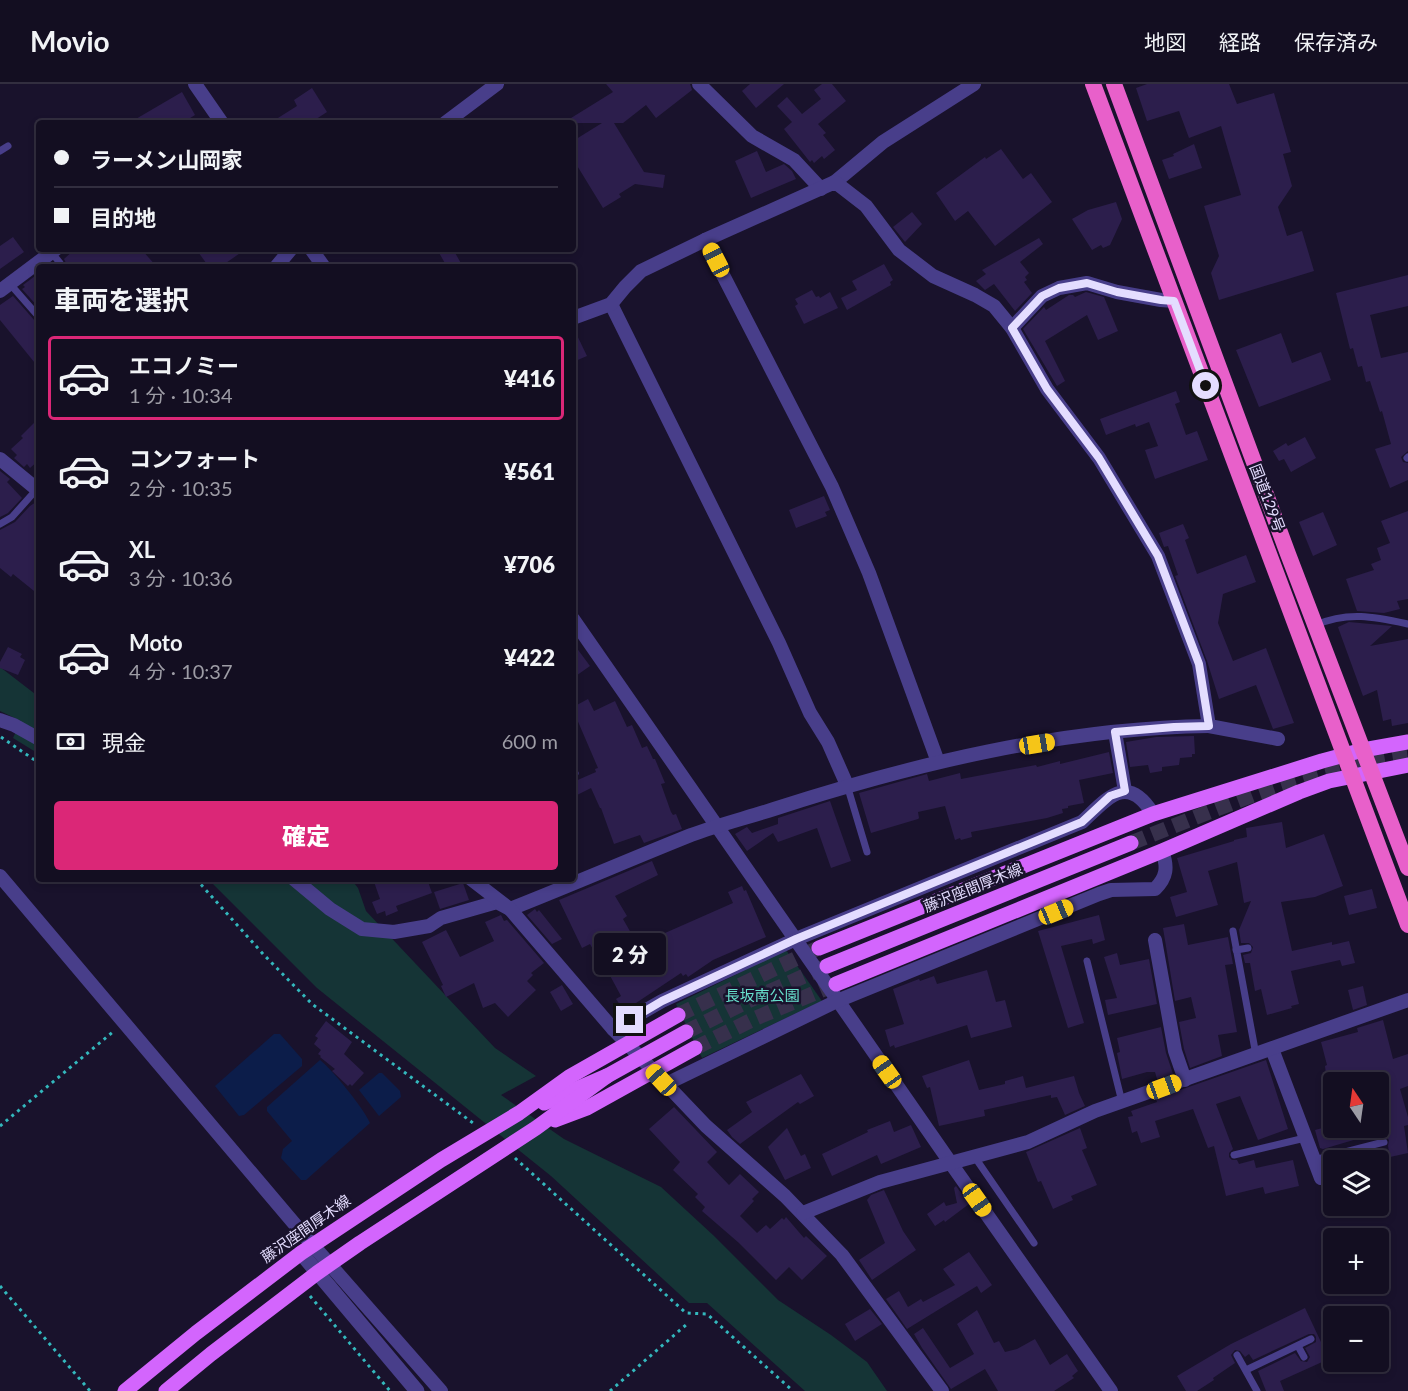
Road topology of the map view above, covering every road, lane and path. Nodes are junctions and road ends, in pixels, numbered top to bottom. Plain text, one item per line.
1 (195, 84) edge
2 (497, 84) edge
3 (699, 84) edge
4 (974, 84) edge
5 (1093, 84) edge
6 (1114, 84) edge
7 (220, 120) edge
8 (449, 120) edge
9 (8, 146) dead end
10 (0, 151) edge
11 (835, 182) junction
12 (821, 189) junction
13 (705, 240) junction
14 (288, 252) edge
15 (56, 255) edge
16 (42, 264) edge
17 (278, 264) edge
18 (36, 268) edge
19 (5, 287) edge
20 (1174, 301) junction
21 (611, 304) junction
22 (36, 314) edge
23 (576, 317) edge
24 (1012, 328) junction
25 (0, 459) edge
26 (36, 488) edge
27 (36, 492) edge
28 (0, 524) edge
29 (576, 623) edge
30 (1408, 624) edge
31 (1316, 625) junction
32 (0, 720) edge
33 (1209, 726) junction
34 (1115, 732) junction
35 (0, 737) edge
36 (36, 737) edge
37 (1278, 739) dead end
38 (1408, 742) edge
39 (1363, 750) junction
40 (1345, 755) junction
41 (36, 761) edge
42 (938, 762) junction
43 (1408, 765) edge
44 (1372, 772) junction
45 (1353, 776) junction
46 (847, 785) junction
47 (1125, 791) junction
48 (1153, 814) junction
49 (718, 827) junction
50 (1131, 843) tunnel mouth
51 (1162, 851) junction
52 (867, 852) dead end
53 (1408, 868) edge
54 (0, 876) edge
55 (199, 882) edge
56 (298, 882) edge
57 (475, 882) edge
58 (510, 909) junction
59 (1408, 925) edge
60 (1233, 931) dead end
61 (1155, 940) dead end
62 (798, 942) junction
63 (819, 948) tunnel mouth
64 (1248, 948) dead end
65 (1236, 950) junction
66 (1087, 961) dead end
67 (827, 966) tunnel mouth
68 (836, 993) junction
69 (1408, 1000) edge
70 (678, 1015) tunnel mouth
71 (123, 1023) junction
72 (617, 1032) junction
73 (686, 1032) tunnel mouth
74 (695, 1048) tunnel mouth
75 (1272, 1049) junction
76 (1256, 1055) junction
77 (607, 1076) junction
78 (1185, 1080) junction
79 (664, 1082) junction
80 (1122, 1102) junction
81 (519, 1113) junction
82 (473, 1124) dead end
83 (0, 1126) edge
84 (536, 1128) junction
85 (1305, 1138) junction
86 (1384, 1142) dead end
87 (1353, 1150) edge
88 (1234, 1155) dead end
89 (974, 1156) junction
90 (513, 1157) dead end
91 (1323, 1158) edge
92 (1314, 1160) junction
93 (950, 1162) junction
94 (1321, 1178) dead end
95 (803, 1213) junction
96 (1034, 1243) dead end
97 (301, 1253) junction
98 (317, 1273) junction
99 (0, 1286) edge
100 (308, 1294) dead end
101 (687, 1324) dead end
102 (1311, 1339) dead end
103 (1298, 1346) junction
104 (1237, 1355) dead end
105 (1304, 1357) dead end
106 (1246, 1370) junction
107 (90, 1391) edge
108 (125, 1391) edge
109 (166, 1391) edge
110 (390, 1391) edge
111 (417, 1391) edge
112 (441, 1391) edge
113 (610, 1391) edge
114 (793, 1391) edge
115 (942, 1391) edge
116 (1111, 1391) edge
117 (1257, 1391) edge

1 - 7 street
2 - 8 street
3 - 12 street
4 - 11 street
5 - 20 highway, 国道129号
6 - 31 highway, 国道129号
9 - 10 lane
11 - 12 street
11 - 24 street
12 - 13 street
13 - 21 street
13 - 42 street
14 - 17 street
15 - 16 street
18 - 19 street
19 - 22 lane
20 - 24 street
20 - 40 highway, 国道129号
21 - 23 street
21 - 46 street
24 - 33 street
25 - 26 street
27 - 28 lane
29 - 49 street
30 - 31 lane
31 - 39 highway, 国道129号
32 - 36 street
33 - 34 street
33 - 37 street
34 - 42 street
34 - 47 street
35 - 41 path
38 - 39 main road
39 - 40 main road
39 - 44 highway, 国道129号
40 - 45 highway, 国道129号
40 - 48 main road
42 - 46 street
43 - 44 main road
44 - 45 main road
44 - 53 highway, 国道129号
45 - 51 main road
45 - 59 highway, 国道129号
46 - 49 street
46 - 52 lane
47 - 48 street
47 - 62 street
48 - 63 main road
49 - 58 street
49 - 62 street
50 - 67 main road, 藤沢座間厚木線
51 - 68 main road
51 - 68 street
54 - 71 street
55 - 82 path
56 - 58 street
57 - 58 street
58 - 72 street
60 - 65 lane
61 - 78 street
62 - 68 street
62 - 72 street
64 - 65 lane
65 - 76 lane
66 - 80 lane
68 - 79 street
68 - 93 street
69 - 75 street
70 - 81 main road
71 - 83 path
71 - 112 street
72 - 79 street
73 - 77 main road
74 - 84 main road
75 - 76 street
75 - 85 street
76 - 78 street
77 - 81 main road
77 - 84 main road
78 - 80 street
79 - 95 street
80 - 89 street
81 - 97 main road, 藤沢座間厚木線
84 - 98 main road
85 - 88 lane
85 - 92 street
86 - 87 lane
89 - 93 street
89 - 96 lane
90 - 114 path
91 - 92 lane
92 - 94 street
93 - 95 street
93 - 116 street
95 - 115 street
97 - 98 street
97 - 108 main road, 藤沢座間厚木線
98 - 109 main road
98 - 111 street
99 - 107 path
100 - 110 path
101 - 113 path
102 - 103 lane
103 - 105 lane
103 - 106 lane
104 - 106 lane
106 - 117 lane

